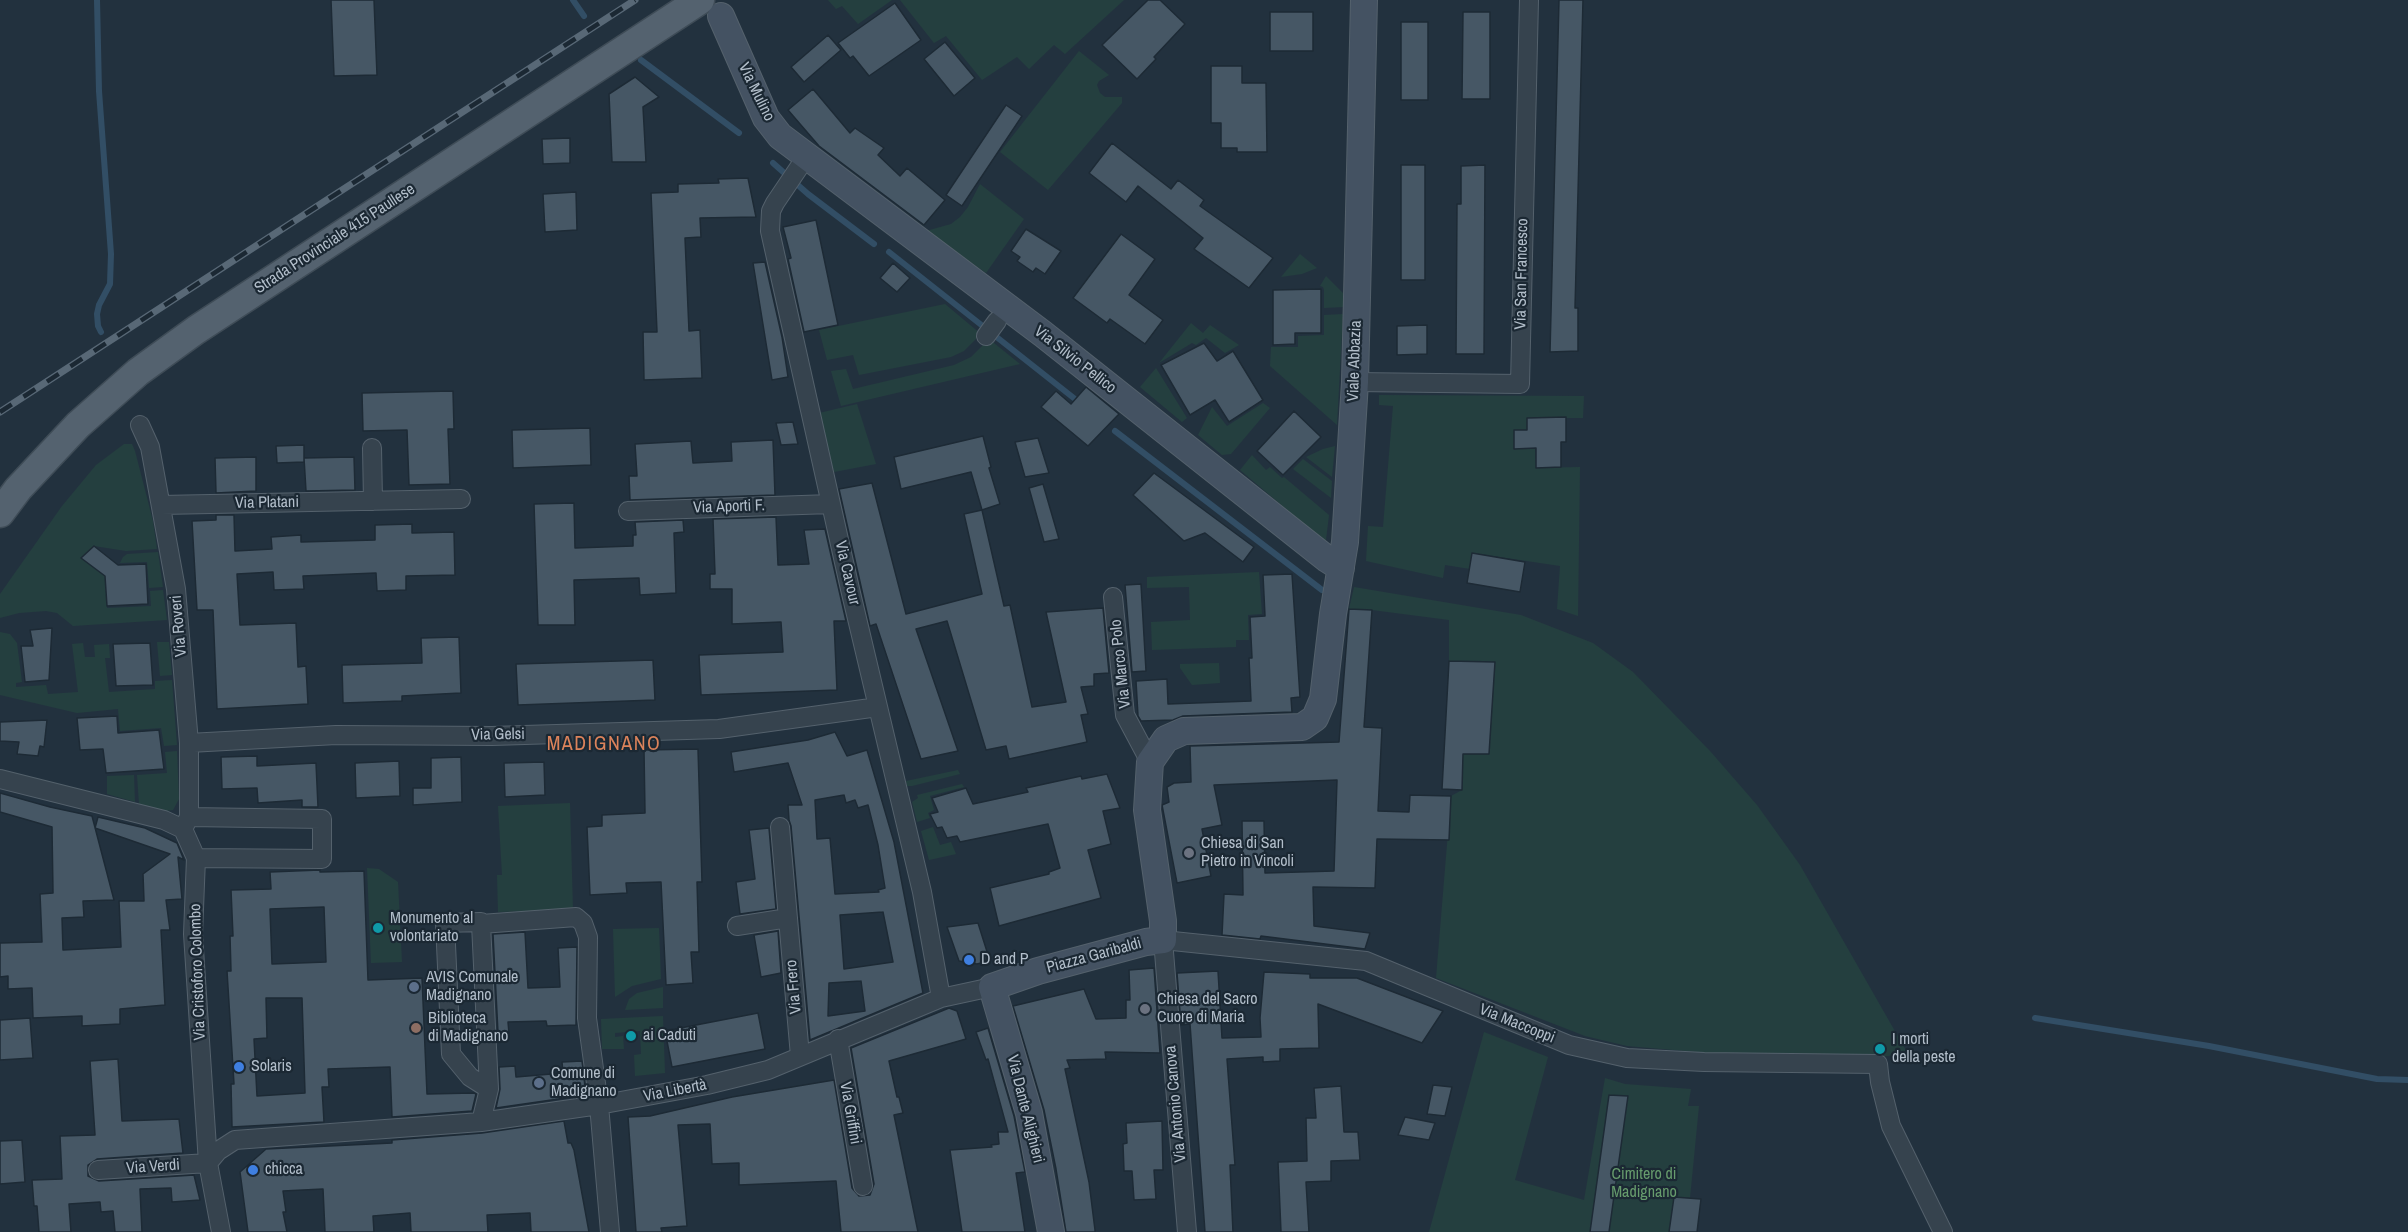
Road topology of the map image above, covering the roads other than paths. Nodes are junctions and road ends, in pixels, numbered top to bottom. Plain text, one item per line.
1 (1364, 0) edge
2 (1528, 0) edge
3 (710, 8) edge
4 (802, 163) junction
5 (1355, 382) junction
6 (140, 425) dead end
7 (372, 448) dead end
8 (460, 498) dead end
9 (374, 501) junction
10 (831, 504) junction
11 (161, 505) junction
12 (628, 511) dead end
13 (0, 513) edge
14 (1341, 567) junction
15 (1113, 597) dead end
16 (878, 707) junction
17 (189, 742) junction
18 (1150, 762) junction
19 (0, 779) edge
20 (186, 823) junction
21 (780, 827) dead end
22 (196, 858) junction
23 (788, 918) junction
24 (481, 924) junction
25 (737, 926) dead end
26 (1162, 940) junction
27 (992, 987) junction
28 (941, 998) junction
29 (837, 1040) junction
30 (800, 1056) junction
31 (489, 1089) junction
32 (599, 1105) junction
33 (481, 1122) junction
34 (208, 1163) junction
35 (98, 1170) dead end
36 (863, 1186) dead end
37 (220, 1232) edge
38 (610, 1232) edge
39 (1051, 1232) edge
40 (1187, 1232) edge
41 (1943, 1232) edge

1 - 5 street, Viale Abbazia
2 - 5 street, Via San Francesco
3 - 4 street, Via Mulino
3 - 13 main road, Strada Provinciale 415 Paullese
4 - 10 street, Via Cavour
4 - 14 street, Via Silvio Pellico
5 - 14 street, Viale Abbazia
6 - 11 street, Via Roveri
7 - 9 street
8 - 9 street, Via Platani
9 - 11 street, Via Platani
10 - 12 street, Via Aporti F.
10 - 16 street, Via Cavour
11 - 17 street, Via Roveri
14 - 18 street, Viale Abbazia
15 - 18 street, Via Marco Polo
16 - 17 street, Via Gelsi
16 - 28 street, Via Cavour
17 - 20 street, Via Roveri
18 - 26 street
19 - 20 street
20 - 22 street, Via Cristoforo Colombo
20 - 22 street
21 - 23 street, Via Frero
22 - 34 street, Via Cristoforo Colombo
23 - 25 street
23 - 30 street, Via Frero
24 - 31 street
24 - 31 street
24 - 32 street
26 - 27 street, Piazza Garibaldi
26 - 40 street, Via Antonio Canova
26 - 41 street, Via Maccoppi
27 - 28 street, Via Libertà
27 - 39 street, Via Dante Alighieri
28 - 29 street, Via Libertà
29 - 30 street, Via Libertà
29 - 36 street, Via Griffini
30 - 32 street, Via Libertà
31 - 33 street
32 - 33 street, Via Libertà
32 - 38 street
33 - 34 street, Via Libertà
34 - 35 street, Via Verdi
34 - 37 street, Via Cristoforo Colombo

